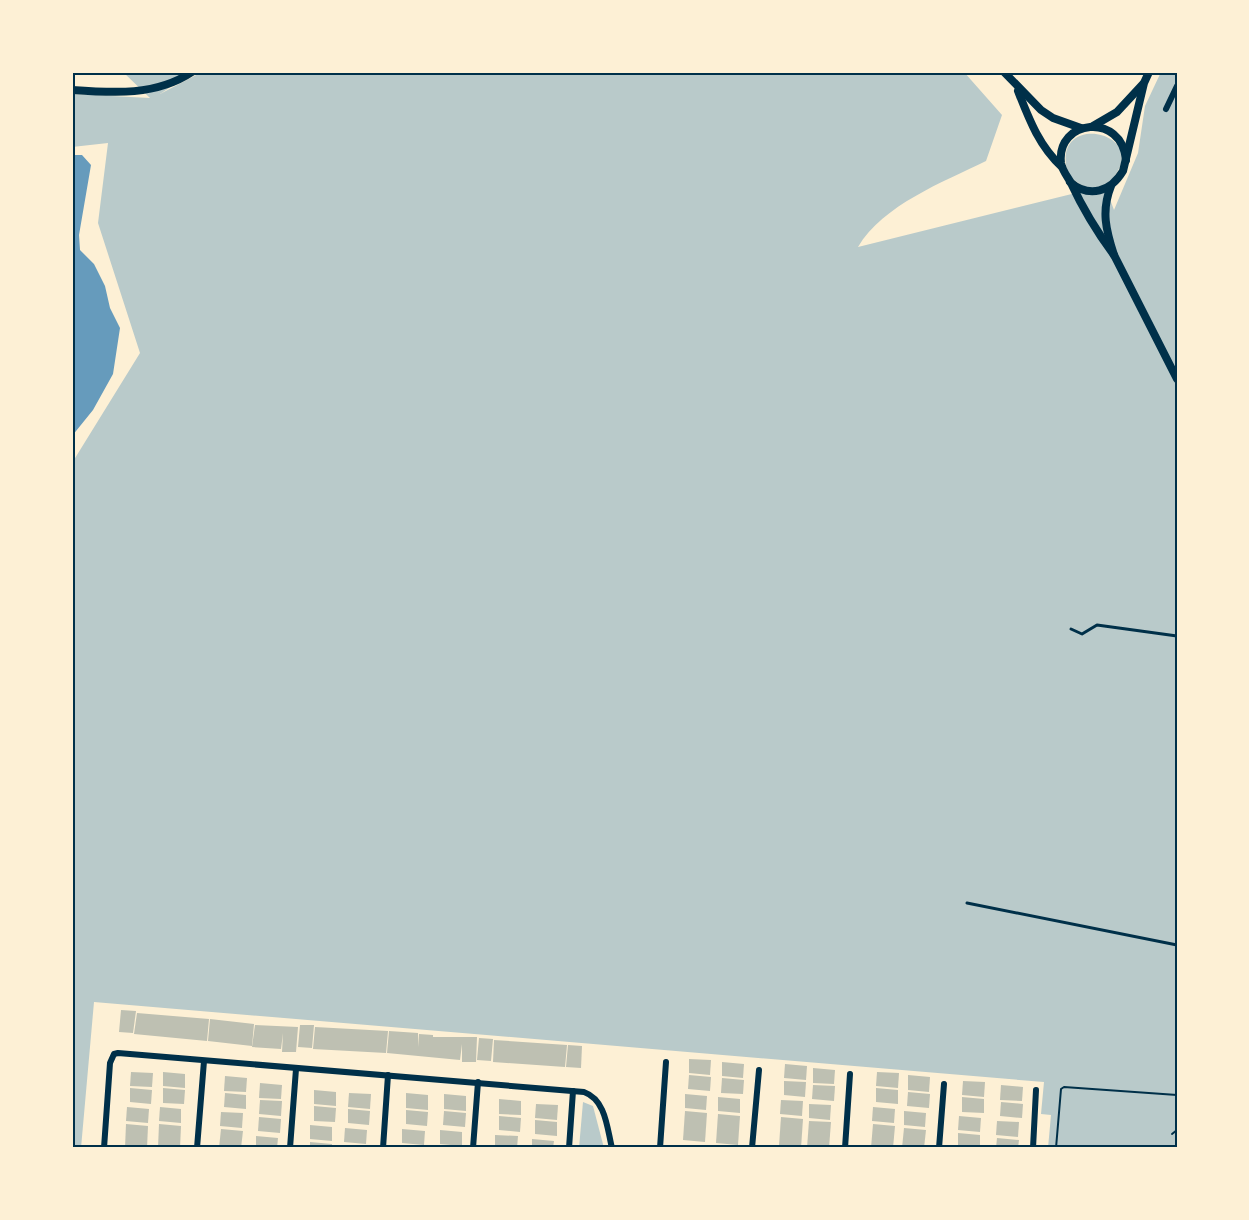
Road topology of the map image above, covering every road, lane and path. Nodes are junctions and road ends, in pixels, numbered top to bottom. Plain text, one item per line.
1 (192, 72) edge
2 (1004, 72) edge
3 (1149, 72) edge
4 (1144, 83) junction
5 (1177, 86) edge
6 (1017, 87) junction
7 (72, 90) edge
8 (1166, 109) dead end
9 (1092, 126) junction
10 (1081, 128) junction
11 (1126, 160) junction
12 (1062, 167) junction
13 (1070, 182) junction
14 (1111, 186) junction
15 (1114, 255) junction
16 (1177, 379) edge
17 (1071, 629) dead end
18 (1177, 636) edge
19 (967, 903) dead end
20 (1177, 945) edge
21 (204, 1061) junction
22 (666, 1062) dead end
23 (296, 1069) junction
24 (759, 1070) dead end
25 (850, 1074) dead end
26 (388, 1076) junction
27 (478, 1082) junction
28 (944, 1084) dead end
29 (1036, 1090) dead end
30 (573, 1091) junction
31 (1177, 1095) edge
32 (1177, 1130) edge
33 (1172, 1134) dead end
34 (104, 1148) edge
35 (197, 1148) edge
36 (290, 1148) edge
37 (383, 1148) edge
38 (473, 1148) edge
39 (569, 1148) edge
40 (612, 1148) edge
41 (660, 1148) edge
42 (752, 1148) edge
43 (845, 1148) edge
44 (939, 1148) edge
45 (1033, 1148) edge
46 (1056, 1148) edge

1 - 7 street
2 - 6 street
3 - 4 street
4 - 9 street
4 - 11 street
5 - 8 street
6 - 10 street
6 - 12 street
9 - 10 street
9 - 11 street
10 - 12 street
11 - 14 street
12 - 13 street
13 - 14 street
13 - 15 street
14 - 15 street
15 - 16 street
17 - 18 lane
19 - 20 lane
21 - 23 street
21 - 34 street
21 - 35 street
22 - 41 street
23 - 26 street
23 - 36 street
24 - 42 street
25 - 43 street
26 - 27 street
26 - 37 street
27 - 30 street
27 - 38 street
28 - 44 street
29 - 45 street
30 - 39 street
30 - 40 street
31 - 46 path
32 - 33 path

